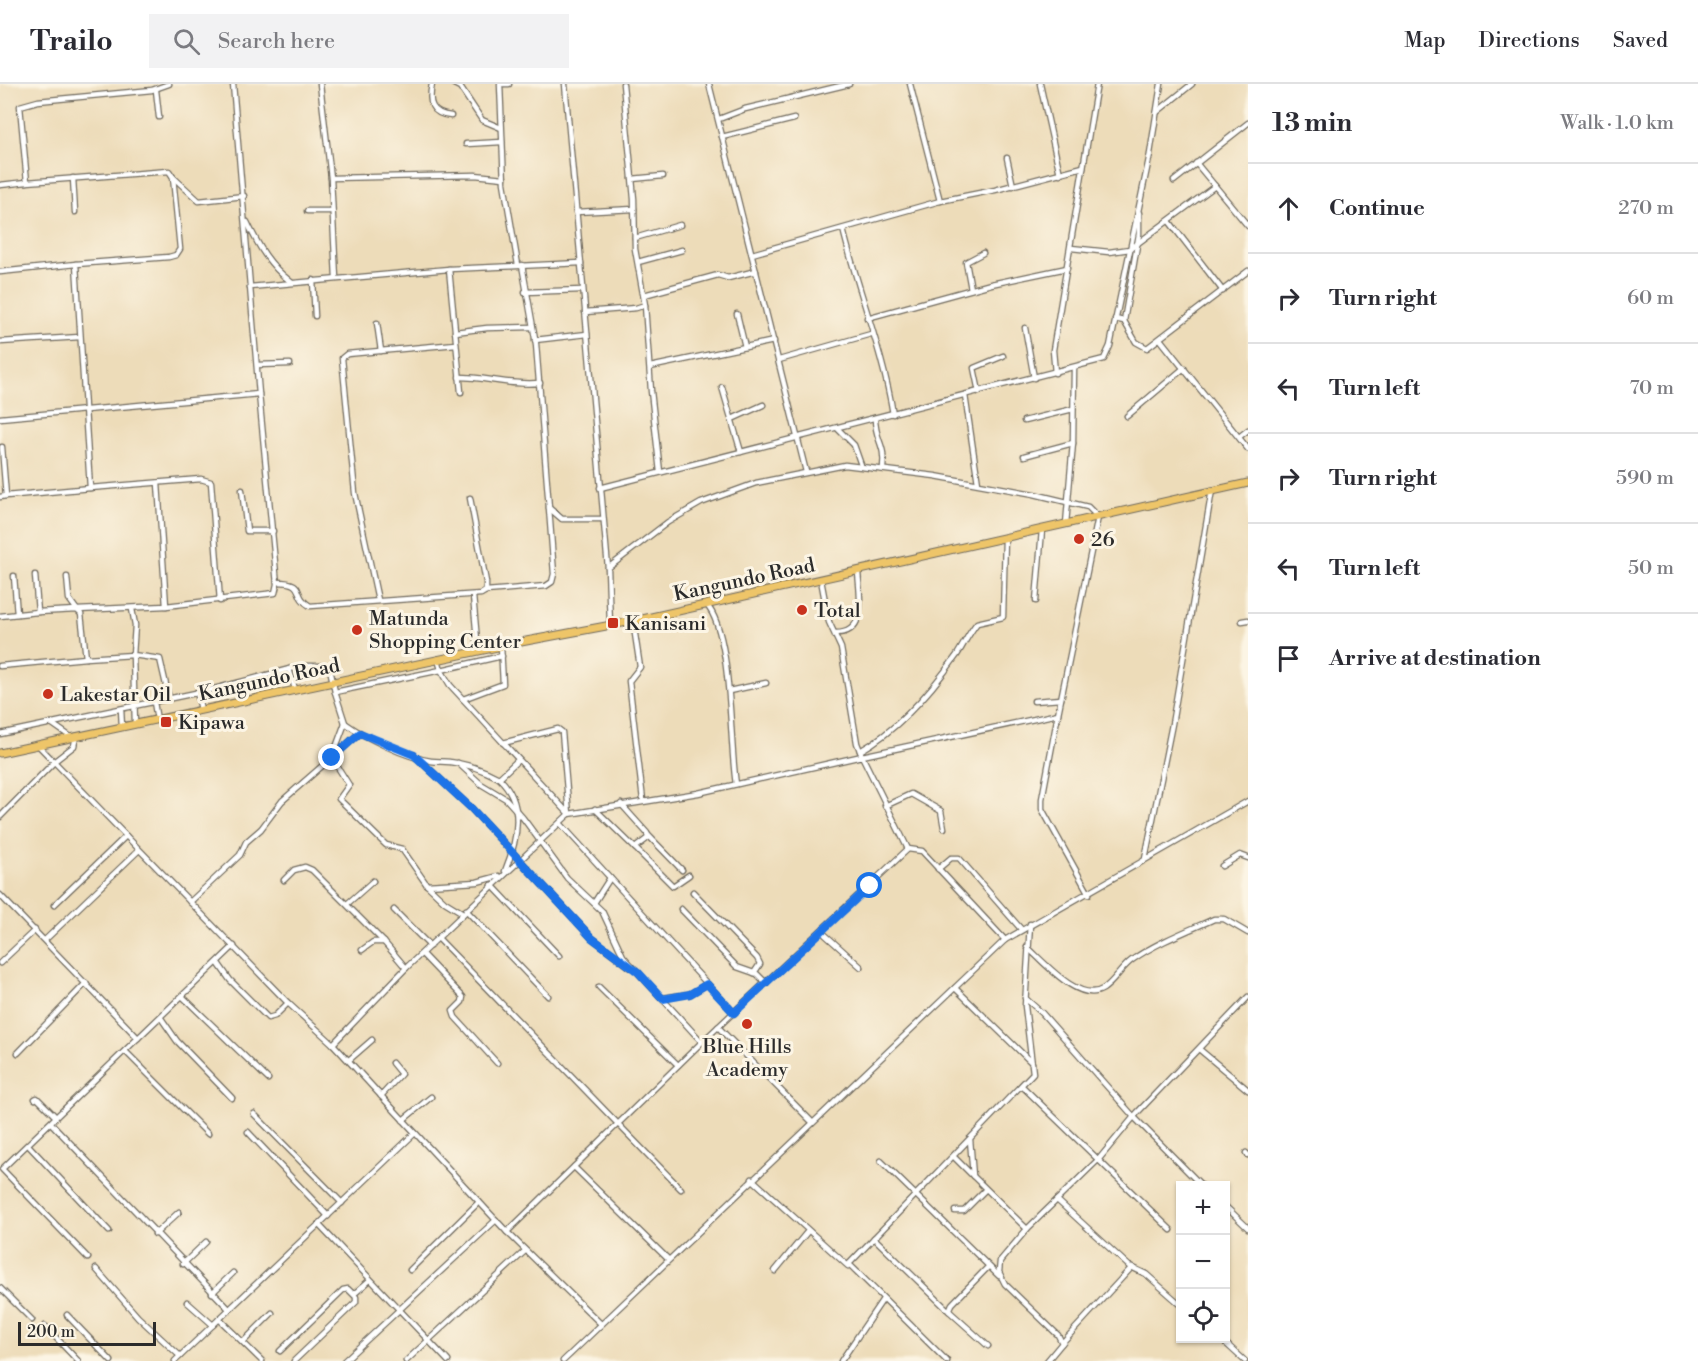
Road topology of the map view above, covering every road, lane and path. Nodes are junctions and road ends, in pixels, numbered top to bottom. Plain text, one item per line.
1 (169, 84) edge
2 (233, 84) edge
3 (320, 84) edge
4 (432, 84) edge
5 (454, 84) edge
6 (502, 84) edge
7 (509, 84) edge
8 (566, 84) edge
9 (622, 84) edge
10 (709, 84) edge
11 (849, 84) edge
12 (910, 84) edge
13 (1040, 84) edge
14 (1097, 84) edge
15 (1161, 84) edge
16 (1192, 84) edge
17 (156, 90) junction
18 (1156, 113) junction
19 (451, 116) dead end
20 (159, 117) dead end
21 (719, 119) junction
22 (794, 119) dead end
23 (1248, 123) edge
24 (501, 128) junction
25 (722, 137) junction
26 (502, 142) junction
27 (466, 144) dead end
28 (1006, 158) dead end
29 (1196, 163) junction
30 (1083, 167) junction
31 (1060, 174) junction
32 (663, 176) dead end
33 (173, 177) junction
34 (73, 178) junction
35 (331, 178) junction
36 (504, 178) junction
37 (632, 179) junction
38 (1174, 181) dead end
39 (27, 182) junction
40 (0, 184) edge
41 (1013, 186) junction
42 (1215, 186) junction
43 (244, 196) junction
44 (940, 201) junction
45 (1138, 207) junction
46 (634, 208) junction
47 (331, 211) junction
48 (75, 212) dead end
49 (307, 212) dead end
50 (576, 212) junction
51 (245, 219) junction
52 (1169, 221) junction
53 (680, 225) dead end
54 (1248, 226) edge
55 (843, 230) junction
56 (635, 238) junction
57 (1137, 245) junction
58 (1071, 248) junction
59 (1130, 249) junction
60 (681, 250) dead end
61 (983, 253) dead end
62 (752, 254) junction
63 (638, 262) junction
64 (580, 263) junction
65 (76, 264) junction
66 (520, 265) junction
67 (1067, 268) junction
68 (449, 269) junction
69 (756, 271) junction
70 (1248, 271) edge
71 (0, 272) edge
72 (336, 278) junction
73 (313, 280) junction
74 (291, 282) junction
75 (250, 287) junction
76 (582, 290) junction
77 (971, 290) junction
78 (1222, 291) junction
79 (525, 292) junction
80 (644, 295) junction
81 (645, 305) junction
82 (585, 312) junction
83 (736, 314) dead end
84 (315, 316) dead end
85 (867, 318) junction
86 (1115, 319) junction
87 (1124, 321) junction
88 (377, 323) dead end
89 (532, 327) junction
90 (1025, 328) dead end
91 (455, 332) junction
92 (586, 334) junction
93 (871, 334) junction
94 (80, 338) junction
95 (1160, 339) junction
96 (535, 340) junction
97 (774, 341) junction
98 (0, 342) edge
99 (456, 345) junction
100 (745, 348) junction
101 (381, 351) junction
102 (1003, 356) dead end
103 (779, 360) junction
104 (290, 364) dead end
105 (257, 365) junction
106 (651, 367) junction
107 (1074, 368) junction
108 (1184, 368) junction
109 (1054, 373) junction
110 (459, 377) junction
111 (1034, 378) junction
112 (540, 383) junction
113 (723, 387) dead end
114 (461, 392) dead end
115 (979, 392) junction
116 (259, 394) junction
117 (965, 396) junction
118 (763, 405) dead end
119 (84, 409) junction
120 (1074, 409) junction
121 (893, 414) junction
122 (1127, 416) dead end
123 (0, 418) edge
124 (732, 418) junction
125 (875, 418) junction
126 (1024, 421) dead end
127 (837, 428) junction
128 (1248, 430) edge
129 (797, 437) junction
130 (1239, 437) junction
131 (1073, 443) junction
132 (2, 447) dead end
133 (1248, 448) edge
134 (741, 452) junction
135 (1024, 456) dead end
136 (861, 465) junction
137 (883, 468) junction
138 (660, 472) junction
139 (806, 472) junction
140 (158, 483) junction
141 (978, 483) junction
142 (1248, 483) edge
143 (90, 488) junction
144 (600, 488) junction
145 (243, 490) dead end
146 (1212, 490) junction
147 (3, 496) edge
148 (470, 498) dead end
149 (1069, 502) junction
150 (549, 508) junction
151 (1098, 518) junction
152 (562, 519) junction
153 (603, 519) junction
154 (1066, 524) junction
155 (550, 529) junction
156 (1042, 530) junction
157 (273, 531) junction
158 (1005, 537) junction
159 (608, 568) junction
160 (858, 571) junction
161 (35, 575) dead end
162 (14, 576) dead end
163 (67, 577) dead end
164 (820, 580) junction
165 (277, 582) junction
166 (486, 591) junction
167 (473, 596) junction
168 (378, 600) junction
169 (220, 601) junction
170 (1036, 602) dead end
171 (706, 604) junction
172 (166, 606) junction
173 (132, 609) junction
174 (77, 610) junction
175 (38, 612) junction
176 (17, 614) junction
177 (0, 616) edge
178 (633, 621) junction
179 (610, 626) junction
180 (835, 633) junction
181 (501, 646) junction
182 (478, 651) junction
183 (133, 655) junction
184 (502, 656) junction
185 (86, 658) junction
186 (438, 659) junction
187 (0, 666) edge
188 (289, 669) junction
189 (441, 670) junction
190 (332, 682) junction
191 (766, 683) dead end
192 (295, 689) junction
193 (729, 691) junction
194 (197, 692) junction
195 (335, 692) junction
196 (169, 698) junction
197 (463, 699) junction
198 (1061, 699) junction
199 (1034, 701) dead end
200 (154, 702) junction
201 (135, 707) junction
202 (121, 710) junction
203 (201, 710) junction
204 (1058, 714) junction
205 (157, 720) junction
206 (51, 723) junction
207 (345, 723) junction
208 (135, 724) junction
209 (122, 727) junction
210 (360, 733) junction
211 (0, 734) edge
212 (74, 737) junction
213 (503, 743) junction
214 (38, 745) junction
215 (0, 753) edge
216 (861, 753) junction
217 (414, 755) junction
218 (332, 758) junction
219 (56, 760) junction
220 (518, 760) junction
221 (458, 763) junction
222 (500, 778) junction
223 (736, 784) junction
224 (643, 800) junction
225 (1248, 801) edge
226 (621, 804) junction
227 (885, 806) junction
228 (595, 809) junction
229 (517, 811) junction
230 (570, 814) junction
231 (0, 817) edge
232 (560, 823) junction
233 (944, 828) dead end
234 (648, 835) junction
235 (126, 836) junction
236 (541, 842) junction
237 (635, 849) junction
238 (908, 849) junction
239 (139, 850) junction
240 (512, 854) junction
241 (1248, 858) edge
242 (1145, 859) junction
243 (519, 861) junction
244 (1222, 866) dead end
245 (939, 869) junction
246 (682, 870) dead end
247 (504, 873) junction
248 (689, 875) dead end
249 (610, 878) junction
250 (284, 880) dead end
251 (373, 881) dead end
252 (428, 885) junction
253 (492, 885) junction
254 (693, 892) dead end
255 (1089, 894) junction
256 (0, 895) edge
257 (190, 903) junction
258 (594, 903) junction
259 (347, 904) junction
260 (54, 905) dead end
261 (681, 909) dead end
262 (394, 910) dead end
263 (465, 911) junction
264 (1030, 924) junction
265 (1021, 929) junction
266 (35, 930) junction
267 (821, 931) junction
268 (1248, 933) edge
269 (438, 938) junction
270 (45, 940) junction
271 (1005, 940) junction
272 (384, 942) junction
273 (234, 946) junction
274 (430, 946) junction
275 (1027, 947) junction
276 (362, 950) dead end
277 (422, 954) junction
278 (559, 956) dead end
279 (0, 963) edge
280 (218, 963) junction
281 (861, 967) dead end
282 (406, 968) junction
283 (638, 972) junction
284 (754, 973) junction
285 (86, 983) junction
286 (766, 983) junction
287 (707, 984) junction
288 (599, 987) dead end
289 (955, 988) junction
290 (549, 996) dead end
291 (183, 997) junction
292 (1248, 997) edge
293 (1025, 998) junction
294 (663, 999) junction
295 (288, 1003) junction
296 (734, 1013) junction
297 (161, 1018) junction
298 (718, 1027) junction
299 (138, 1038) junction
300 (372, 1040) dead end
301 (702, 1041) junction
302 (333, 1044) junction
303 (1199, 1048) junction
304 (125, 1051) junction
305 (18, 1053) dead end
306 (349, 1060) junction
307 (392, 1063) dead end
308 (497, 1063) dead end
309 (1032, 1063) junction
310 (678, 1065) junction
311 (268, 1079) dead end
312 (1022, 1086) junction
313 (1248, 1090) edge
314 (381, 1096) junction
315 (431, 1096) dead end
316 (232, 1098) dead end
317 (34, 1099) dead end
318 (254, 1114) dead end
319 (56, 1117) junction
320 (1134, 1117) junction
321 (403, 1120) junction
322 (812, 1122) junction
323 (51, 1123) junction
324 (617, 1125) junction
325 (248, 1132) dead end
326 (415, 1133) junction
327 (208, 1134) dead end
328 (970, 1140) junction
329 (29, 1146) junction
330 (954, 1157) junction
331 (1099, 1159) junction
332 (881, 1161) dead end
333 (574, 1167) junction
334 (1, 1169) edge
335 (973, 1176) junction
336 (752, 1179) junction
337 (1199, 1181) edge
338 (681, 1189) dead end
339 (985, 1190) junction
340 (917, 1195) junction
341 (1057, 1200) junction
342 (479, 1202) junction
343 (342, 1203) junction
344 (956, 1210) dead end
345 (1230, 1211) edge
346 (179, 1212) dead end
347 (328, 1216) junction
348 (496, 1220) junction
349 (319, 1225) junction
350 (1248, 1228) edge
351 (1027, 1229) junction
352 (1171, 1230) dead end
353 (109, 1231) dead end
354 (808, 1231) junction
355 (507, 1232) junction
356 (155, 1234) junction
357 (874, 1238) junction
358 (206, 1242) dead end
359 (525, 1251) junction
360 (88, 1258) dead end
361 (669, 1259) junction
362 (183, 1264) junction
363 (848, 1266) junction
364 (988, 1267) junction
365 (1132, 1267) junction
366 (96, 1269) dead end
367 (410, 1270) dead end
368 (776, 1271) dead end
369 (233, 1273) dead end
370 (1000, 1277) junction
371 (370, 1280) junction
372 (0, 1288) edge
373 (212, 1293) junction
374 (354, 1294) junction
375 (883, 1299) junction
376 (1176, 1300) edge
377 (188, 1302) dead end
378 (229, 1309) junction
379 (397, 1310) junction
380 (950, 1311) junction
381 (272, 1313) dead end
382 (67, 1315) dead end
383 (219, 1318) junction
384 (32, 1320) dead end
385 (600, 1323) junction
386 (213, 1325) junction
387 (45, 1326) dead end
388 (427, 1341) junction
389 (243, 1342) junction
390 (1062, 1343) junction
391 (1225, 1343) edge
392 (988, 1346) dead end
393 (280, 1351) dead end
394 (180, 1356) junction
395 (78, 1361) edge
396 (111, 1361) edge
397 (175, 1361) edge
398 (262, 1361) edge
399 (294, 1361) edge
400 (344, 1361) edge
401 (406, 1361) edge
402 (448, 1361) edge
403 (563, 1361) edge
404 (841, 1361) edge
405 (947, 1361) edge
406 (1047, 1361) edge
407 (1245, 1361) edge

1 - 17 street
2 - 43 street
3 - 35 street
4 - 19 street
5 - 24 street
6 - 7 street
6 - 24 street
8 - 50 street
9 - 37 street
10 - 21 street
11 - 21 street
12 - 44 street
13 - 31 street
14 - 30 street
15 - 18 street
16 - 18 street
17 - 20 street
17 - 39 street
18 - 45 street
21 - 25 street
22 - 25 street
23 - 29 street
24 - 26 street
25 - 62 street
26 - 27 street
26 - 36 street
28 - 41 street
29 - 38 street
29 - 42 street
30 - 31 street
30 - 58 street
31 - 41 street
32 - 37 street
33 - 34 street
33 - 43 street
33 - 65 street
34 - 39 street
34 - 48 street
35 - 36 street
35 - 47 street
36 - 66 street
37 - 46 street
39 - 40 street
41 - 44 street
42 - 52 street
42 - 54 street
43 - 51 street
44 - 55 street
45 - 57 street
45 - 59 street
46 - 50 street
46 - 56 street
47 - 49 street
47 - 72 street
50 - 64 street
51 - 74 street
51 - 75 street
52 - 57 street
52 - 78 street
53 - 56 street
55 - 62 street
55 - 85 street
56 - 63 street
57 - 59 street
57 - 87 street
58 - 59 street
58 - 67 street
59 - 86 street
60 - 63 street
61 - 77 street
62 - 69 street
63 - 80 street
64 - 66 street
64 - 76 street
65 - 71 street
65 - 94 street
66 - 68 street
66 - 79 street
67 - 77 street
67 - 109 street
68 - 72 street
68 - 91 street
69 - 80 street
69 - 97 street
70 - 78 street
72 - 73 street
73 - 74 street
73 - 84 street
74 - 75 street
75 - 105 street
76 - 79 street
76 - 82 street
77 - 85 street
78 - 95 street
79 - 89 street
80 - 81 street
81 - 82 street
81 - 106 street
82 - 92 street
83 - 100 street
85 - 93 street
86 - 87 street
86 - 107 street
87 - 95 street
88 - 101 street
89 - 91 street
89 - 96 street
90 - 111 street
91 - 99 street
92 - 96 street
92 - 144 street
93 - 103 street
93 - 121 street
94 - 98 street
94 - 119 street
95 - 108 street
96 - 112 street
97 - 100 street
97 - 103 street
99 - 101 street
99 - 110 street
100 - 106 street
101 - 168 street
102 - 115 street
103 - 129 street
104 - 105 street
105 - 116 street
106 - 138 street
107 - 109 street
107 - 120 street
108 - 122 street
108 - 130 street
109 - 111 street
110 - 112 street
110 - 114 street
111 - 115 street
112 - 150 street
113 - 124 street
115 - 117 street
116 - 119 street
116 - 157 street
117 - 121 street
117 - 141 street
118 - 124 street
119 - 123 street
119 - 143 street
120 - 126 street
120 - 131 street
121 - 125 street
124 - 134 street
125 - 127 street
125 - 137 street
127 - 129 street
127 - 136 street
128 - 130 street
129 - 134 street
129 - 139 street
130 - 133 street
131 - 135 street
131 - 149 street
132 - 147 street
134 - 138 street
136 - 137 street
136 - 139 street
137 - 141 street
138 - 144 street
139 - 159 street
140 - 143 street
140 - 169 street
140 - 172 street
141 - 149 street
142 - 146 highway, Kangundo Road
143 - 147 street
144 - 153 street
145 - 157 street
146 - 151 highway, Kangundo Road
146 - 242 street
148 - 166 street
149 - 151 street
149 - 154 street
150 - 152 street
150 - 155 street
151 - 154 highway, Kangundo Road
151 - 198 street
152 - 153 street
152 - 155 street
153 - 159 street
154 - 156 highway, Kangundo Road
155 - 166 street
156 - 158 highway, Kangundo Road
156 - 170 street
157 - 165 street
158 - 160 highway, Kangundo Road
158 - 216 street
159 - 179 street
160 - 164 highway, Kangundo Road
160 - 180 street
161 - 175 street
162 - 176 street
163 - 174 street
164 - 171 highway, Kangundo Road
164 - 180 street
165 - 168 street
165 - 169 street
166 - 167 street
167 - 168 street
167 - 182 street
169 - 172 street
171 - 178 highway, Kangundo Road
171 - 193 street
172 - 173 street
173 - 174 street
173 - 183 street
174 - 175 street
174 - 185 street
175 - 176 street
176 - 177 street
178 - 179 highway, Kangundo Road
178 - 224 street
179 - 181 highway, Kangundo Road
180 - 216 street
181 - 182 highway, Kangundo Road
181 - 184 street
182 - 186 highway, Kangundo Road
183 - 185 street
183 - 196 street
183 - 201 street
184 - 189 street
184 - 197 street
185 - 187 street
186 - 189 street
186 - 190 highway, Kangundo Road
188 - 190 street
188 - 192 street
188 - 194 street
189 - 195 street
189 - 197 street
190 - 192 highway, Kangundo Road
190 - 195 street
191 - 193 street
192 - 203 highway, Kangundo Road
193 - 223 street
194 - 196 street
194 - 203 street
195 - 207 street
196 - 200 street
197 - 213 street
198 - 199 street
198 - 204 street
200 - 201 street
200 - 205 street
201 - 202 street
201 - 208 street
202 - 206 street
202 - 209 street
203 - 205 highway, Kangundo Road
204 - 216 street
204 - 255 street
205 - 208 highway, Kangundo Road
206 - 211 street
206 - 212 street
207 - 210 street
207 - 218 street
208 - 209 highway, Kangundo Road
209 - 212 highway, Kangundo Road
210 - 217 street
210 - 218 street
212 - 214 highway, Kangundo Road
212 - 219 street
213 - 220 street
213 - 230 street
214 - 215 highway, Kangundo Road
214 - 219 street
216 - 223 street
216 - 227 street
217 - 221 street
217 - 240 street
218 - 252 street
218 - 257 street
219 - 231 street
219 - 235 street
220 - 222 street
220 - 230 street
221 - 222 street
221 - 229 street
222 - 229 street
223 - 224 street
224 - 226 street
225 - 242 street
226 - 228 street
226 - 234 street
227 - 233 street
227 - 238 street
228 - 230 street
228 - 237 street
229 - 236 street
229 - 240 street
230 - 232 street
232 - 236 street
232 - 249 street
234 - 237 street
234 - 246 street
235 - 239 street
235 - 260 street
236 - 243 street
236 - 258 street
237 - 248 street
238 - 245 street
238 - 267 street
239 - 257 street
239 - 270 street
240 - 243 street
240 - 247 street
241 - 244 street
242 - 255 street
243 - 247 street
243 - 283 street
245 - 265 street
245 - 271 street
247 - 252 street
247 - 253 street
249 - 258 street
249 - 287 street
250 - 259 street
251 - 259 street
252 - 263 street
253 - 263 street
253 - 278 street
254 - 284 street
255 - 264 street
256 - 266 street
257 - 273 street
258 - 283 street
259 - 272 street
261 - 284 street
262 - 274 street
263 - 269 street
263 - 290 street
264 - 265 street
264 - 275 street
265 - 271 street
266 - 270 street
266 - 279 street
267 - 281 street
267 - 286 street
268 - 275 street
269 - 274 street
269 - 324 street
270 - 285 street
271 - 289 street
272 - 276 street
272 - 282 street
273 - 280 street
273 - 295 street
274 - 277 street
275 - 293 street
277 - 282 street
277 - 308 street
280 - 291 street
280 - 295 street
282 - 302 street
283 - 294 street
284 - 286 street
285 - 299 street
285 - 305 street
286 - 296 street
287 - 294 street
287 - 296 street
288 - 310 street
289 - 309 street
289 - 322 street
291 - 297 street
291 - 311 street
292 - 303 street
293 - 309 street
293 - 320 street
294 - 301 street
295 - 302 street
296 - 298 street
297 - 299 street
297 - 316 street
298 - 301 street
298 - 322 street
299 - 304 street
300 - 306 street
301 - 310 street
302 - 306 street
303 - 313 street
303 - 320 street
304 - 319 street
304 - 327 street
306 - 314 street
307 - 314 street
309 - 312 street
310 - 324 street
312 - 328 street
312 - 331 street
314 - 321 street
315 - 321 street
317 - 319 street
318 - 343 street
319 - 323 street
320 - 331 street
320 - 337 street
321 - 326 street
322 - 336 street
323 - 329 street
323 - 356 street
324 - 333 street
324 - 338 street
325 - 347 street
326 - 342 street
326 - 343 street
328 - 330 street
328 - 335 street
329 - 334 street
329 - 353 street
330 - 335 street
330 - 340 street
331 - 341 street
331 - 352 street
332 - 340 street
333 - 355 street
333 - 361 street
334 - 360 street
335 - 339 street
336 - 354 street
336 - 361 street
339 - 344 street
339 - 351 street
340 - 357 street
340 - 364 street
341 - 351 street
341 - 365 street
342 - 348 street
342 - 367 street
343 - 347 street
345 - 350 street
346 - 356 street
347 - 349 street
348 - 355 street
348 - 379 street
349 - 371 street
349 - 378 street
351 - 370 street
354 - 363 street
354 - 368 street
355 - 359 street
356 - 362 street
357 - 363 street
357 - 380 street
358 - 362 street
359 - 385 street
359 - 388 street
361 - 385 street
362 - 373 street
363 - 375 street
364 - 370 street
364 - 380 street
365 - 376 street
365 - 390 street
366 - 394 street
369 - 373 street
370 - 390 street
371 - 374 street
371 - 379 street
372 - 384 street
373 - 378 street
374 - 393 street
374 - 399 street
375 - 404 street
375 - 405 street
377 - 386 street
378 - 383 street
379 - 388 street
379 - 400 street
380 - 392 street
381 - 389 street
382 - 396 street
383 - 386 street
383 - 389 street
385 - 403 street
386 - 394 street
387 - 395 street
388 - 401 street
388 - 402 street
389 - 398 street
390 - 406 street
391 - 407 street
394 - 397 street

